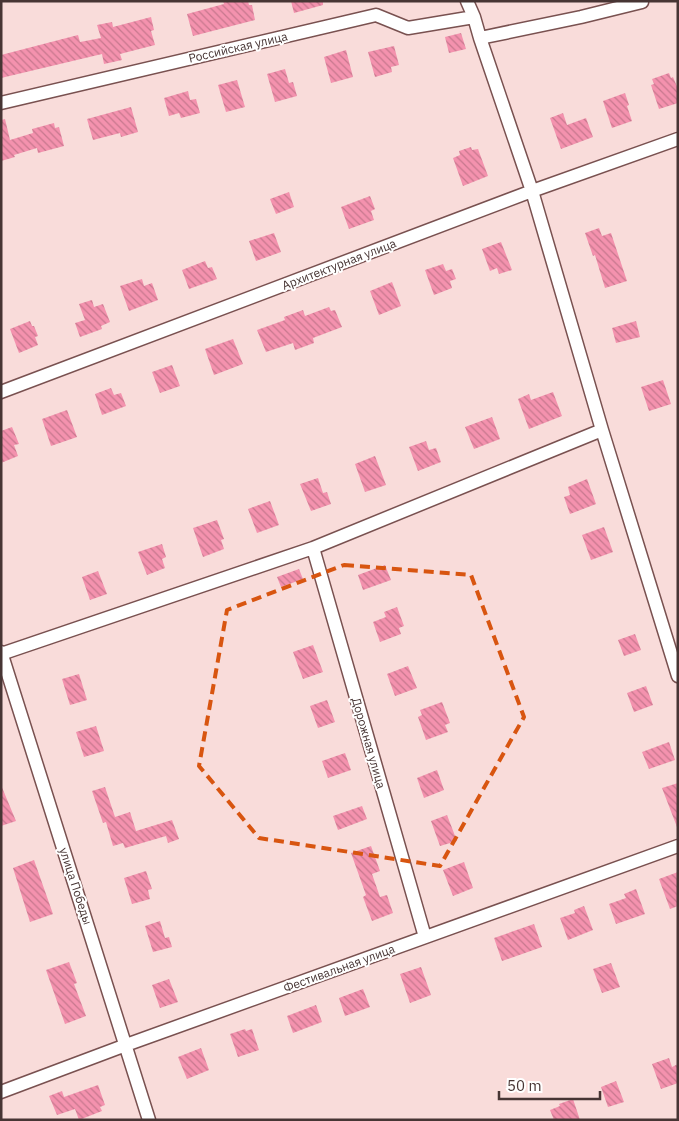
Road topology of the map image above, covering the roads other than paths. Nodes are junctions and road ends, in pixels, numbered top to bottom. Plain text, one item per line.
1 (467, 1) edge
2 (642, 2) edge
3 (474, 17) junction
4 (480, 38) junction
5 (1, 103) edge
6 (678, 140) edge
7 (532, 191) junction
8 (1, 392) edge
9 (602, 430) junction
10 (313, 548) junction
11 (1, 653) edge
12 (678, 676) edge
13 (678, 846) edge
14 (425, 937) junction
15 (126, 1045) junction
16 (1, 1092) edge
17 (149, 1120) edge

1 - 3 street
2 - 4 street
3 - 4 street
3 - 5 street, Российская улица
4 - 7 street
6 - 7 street, Архитектурная улица
7 - 8 street, Архитектурная улица
7 - 9 street
9 - 10 street
9 - 12 street
10 - 11 street
10 - 14 street, Дорожная улица
11 - 15 street, улица Победы
13 - 14 street, Фестивальная улица
14 - 15 street, Фестивальная улица
15 - 16 street, Фестивальная улица
15 - 17 street, улица Победы

